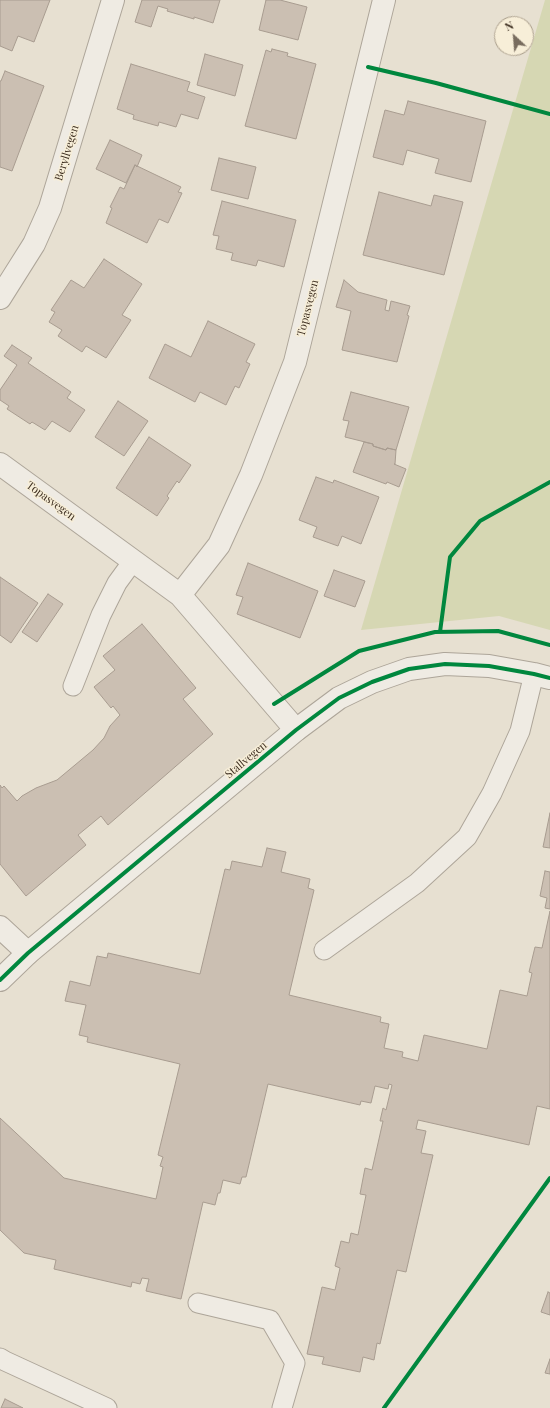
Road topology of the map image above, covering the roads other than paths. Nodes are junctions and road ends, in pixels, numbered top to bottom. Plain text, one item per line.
1 (113, 0) edge
2 (384, 0) edge
3 (0, 298) edge
4 (0, 464) edge
5 (133, 561) junction
6 (180, 595) junction
7 (542, 676) edge
8 (73, 686) dead end
9 (296, 730) junction
10 (0, 927) edge
11 (324, 950) dead end
12 (28, 953) junction
13 (0, 980) edge
14 (198, 1303) dead end
15 (0, 1358) edge
16 (85, 1403) edge
17 (107, 1408) edge
18 (282, 1408) edge

1 - 3 street, Beryllvegen
2 - 6 street, Topasvegen
4 - 5 street, Topasvegen
5 - 6 street, Topasvegen
5 - 8 lane
6 - 9 street, Topasvegen
7 - 9 street, Stallvegen
7 - 11 lane
9 - 12 street, Stallvegen
10 - 12 street
12 - 13 street, Stallvegen
14 - 18 lane
15 - 16 lane
16 - 17 lane

